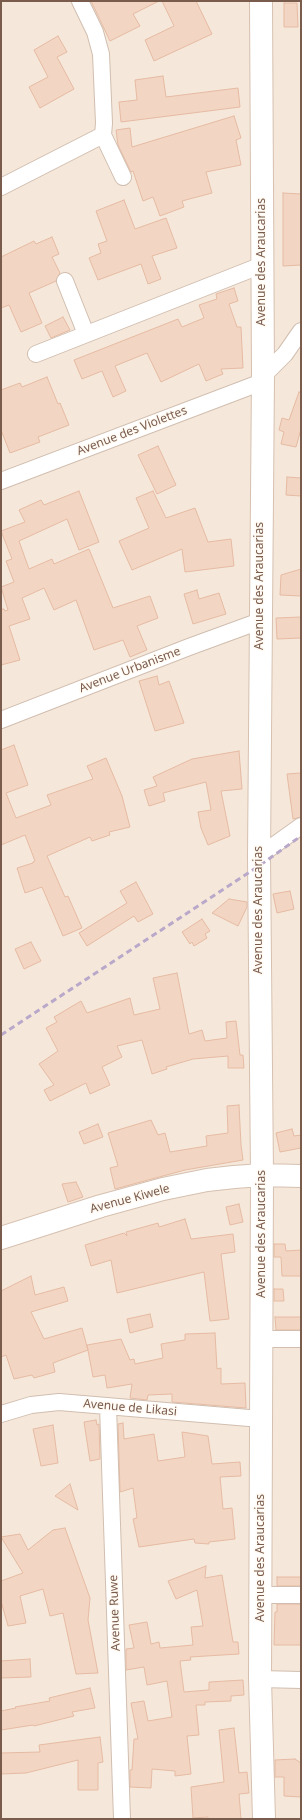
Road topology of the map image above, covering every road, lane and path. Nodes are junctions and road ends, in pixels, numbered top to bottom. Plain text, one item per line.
1 (80, 1) edge
2 (261, 1) edge
3 (103, 135) junction
4 (123, 177) dead end
5 (1, 187) edge
6 (262, 265) junction
7 (65, 281) dead end
8 (301, 331) edge
9 (86, 334) junction
10 (36, 354) dead end
11 (262, 379) junction
12 (1, 481) edge
13 (260, 621) junction
14 (1, 720) edge
15 (301, 826) edge
16 (259, 856) junction
17 (262, 1175) junction
18 (301, 1176) edge
19 (1, 1238) edge
20 (301, 1339) edge
21 (262, 1340) junction
22 (108, 1406) junction
23 (1, 1414) edge
24 (261, 1419) junction
25 (260, 1595) junction
26 (301, 1595) edge
27 (260, 1679) junction
28 (301, 1680) edge
29 (122, 1819) edge
30 (264, 1819) edge

1 - 3 street
2 - 6 street, Avenue des Araucarias
3 - 4 street
3 - 5 street
6 - 9 street
6 - 11 street, Avenue des Araucarias
7 - 9 street
8 - 11 street
9 - 10 street
11 - 12 street, Avenue des Violettes
11 - 13 street, Avenue des Araucarias
13 - 14 street, Avenue Urbanisme
13 - 16 street, Avenue des Araucarias
15 - 16 street
16 - 17 street, Avenue des Araucarias
17 - 18 street, Avenue Kiwele
17 - 19 street, Avenue Kiwele
17 - 21 street, Avenue des Araucarias
20 - 21 street
21 - 24 street, Avenue des Araucarias
22 - 23 street, Avenue de Likasi
22 - 24 street, Avenue de Likasi
22 - 29 street, Avenue Ruwe
24 - 25 street, Avenue des Araucarias
25 - 26 street
25 - 27 street, Avenue des Araucarias
27 - 28 street
27 - 30 street, Avenue des Araucarias

